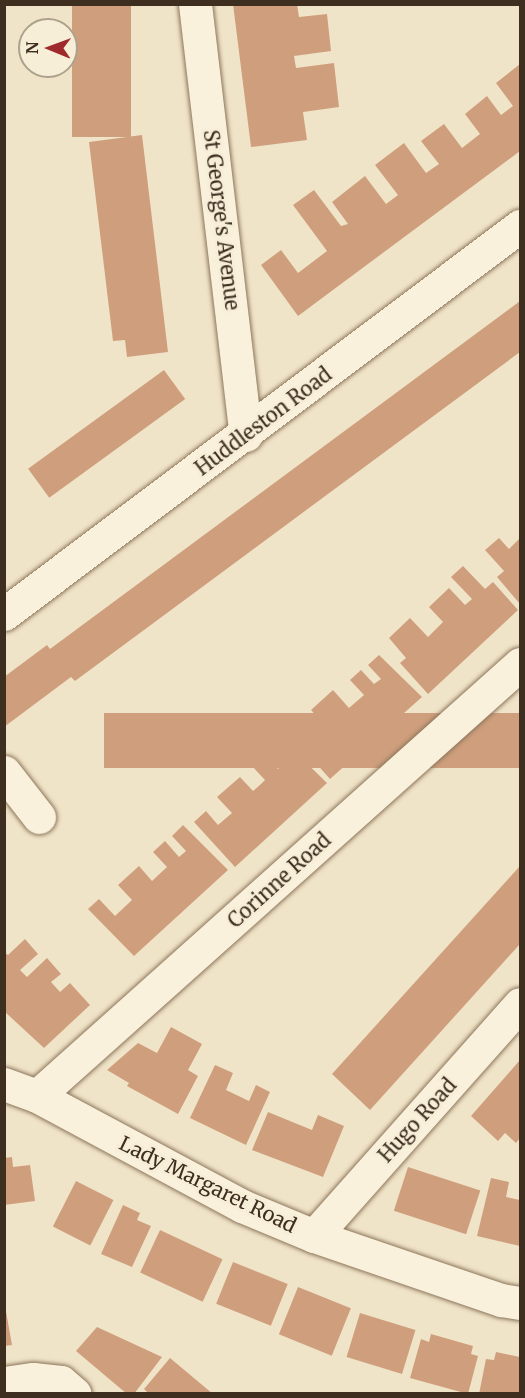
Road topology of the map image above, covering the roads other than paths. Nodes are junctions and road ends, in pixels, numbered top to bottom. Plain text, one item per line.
1 (195, 4) edge
2 (520, 225) edge
3 (246, 435) junction
4 (4, 614) edge
5 (520, 664) edge
6 (4, 771) edge
7 (39, 817) dead end
8 (520, 1004) edge
9 (4, 1084) edge
10 (37, 1096) junction
11 (314, 1236) junction
12 (520, 1303) edge
13 (4, 1383) edge
14 (75, 1394) edge

1 - 3 street, St George's Avenue
2 - 3 street, Huddleston Road
3 - 4 street, Huddleston Road
5 - 10 street, Corinne Road
6 - 7 street
8 - 11 street, Hugo Road
9 - 10 street, Lady Margaret Road
10 - 11 street, Lady Margaret Road
11 - 12 street, Lady Margaret Road
13 - 14 street

